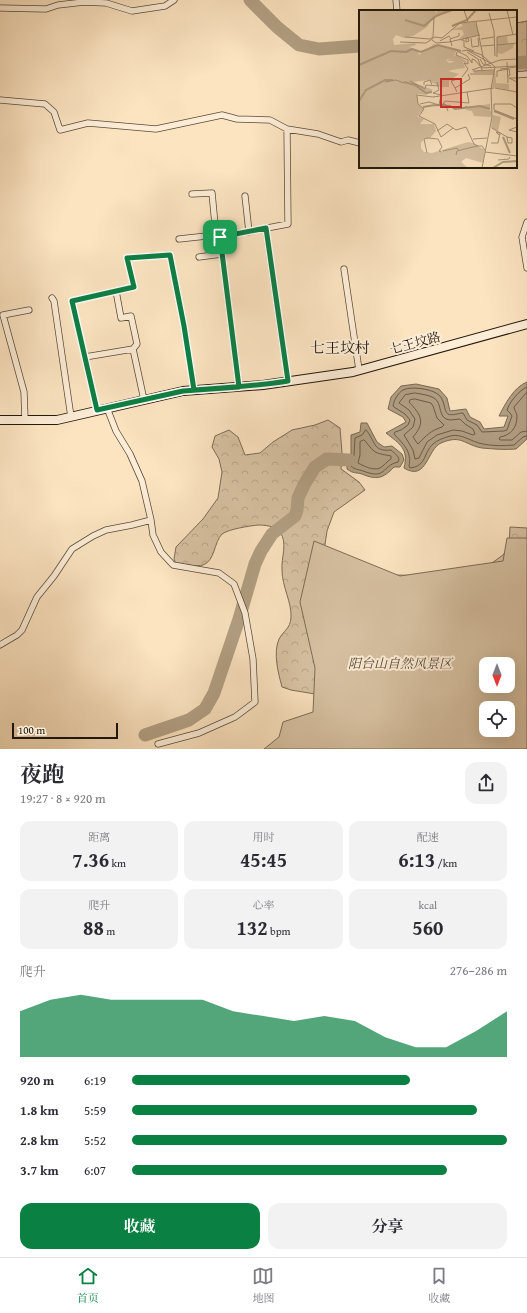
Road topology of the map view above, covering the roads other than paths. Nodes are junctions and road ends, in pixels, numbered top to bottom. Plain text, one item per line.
1 (174, 0) edge
2 (396, 0) edge
3 (0, 8) edge
4 (397, 10) edge
5 (527, 74) edge
6 (517, 75) edge
7 (0, 100) edge
8 (287, 129) junction
9 (359, 143) edge
10 (192, 194) dead end
11 (245, 196) dead end
12 (527, 222) edge
13 (266, 228) junction
14 (249, 232) junction
15 (218, 236) junction
16 (179, 239) dead end
17 (222, 254) junction
18 (199, 257) dead end
19 (527, 268) edge
20 (344, 269) dead end
21 (116, 291) junction
22 (52, 298) dead end
23 (29, 310) dead end
24 (527, 324) edge
25 (133, 349) junction
26 (85, 357) junction
27 (358, 370) junction
28 (288, 381) junction
29 (239, 387) junction
30 (194, 390) junction
31 (144, 400) junction
32 (107, 408) junction
33 (97, 410) junction
34 (72, 416) junction
35 (0, 420) edge
36 (25, 420) junction
37 (151, 520) junction
38 (0, 645) edge
39 (158, 744) dead end

1 - 3 street
2 - 4 street
5 - 6 street
7 - 8 street
8 - 9 street
8 - 13 street
10 - 15 street
11 - 14 street
12 - 19 street
13 - 14 street
13 - 28 street
14 - 15 street
15 - 16 street
15 - 17 street
17 - 18 street
17 - 29 street
20 - 27 street
21 - 25 street
21 - 26 street
21 - 30 street
22 - 34 street
23 - 36 street
24 - 27 street, 七王坟路
25 - 26 street
25 - 31 street
26 - 33 street
27 - 28 street, 七王坟路
28 - 29 street, 七王坟路
29 - 30 street, 七王坟路
30 - 31 street, 七王坟路
31 - 32 street, 七王坟路
32 - 33 street, 七王坟路
32 - 37 street
33 - 34 street, 七王坟路
34 - 36 street, 七王坟路
35 - 36 street, 七王坟路
37 - 38 street
37 - 39 street

